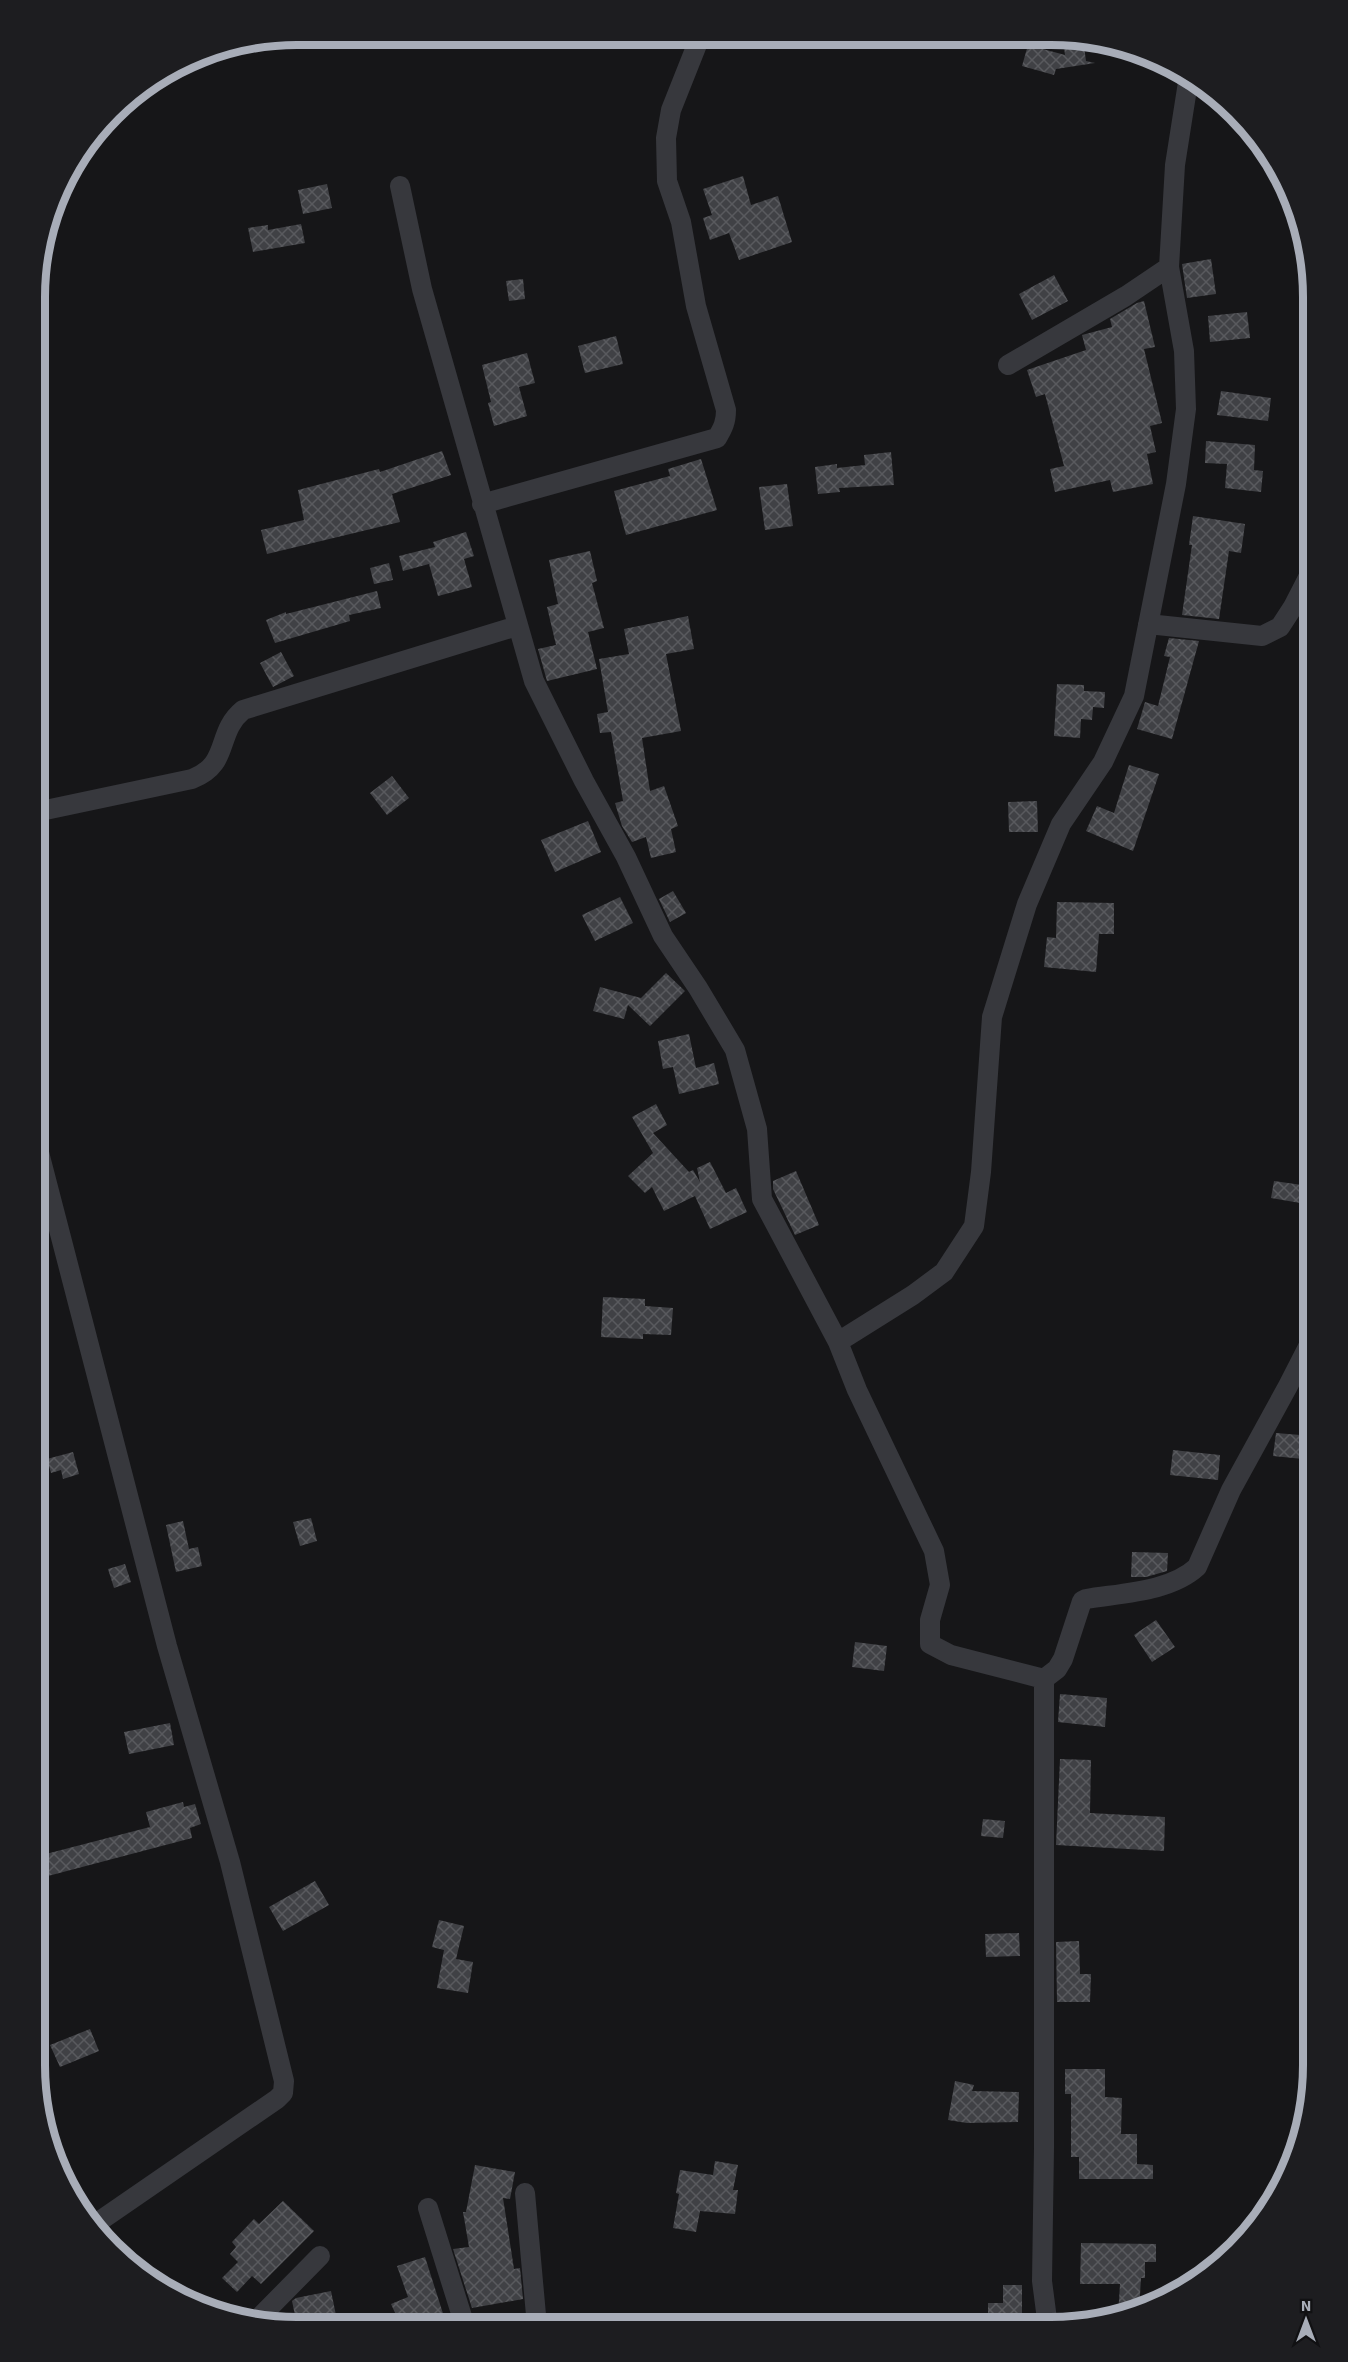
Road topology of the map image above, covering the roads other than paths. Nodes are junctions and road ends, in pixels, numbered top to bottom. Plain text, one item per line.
1 (697, 45) edge
2 (1187, 85) edge
3 (400, 186) dead end
4 (1169, 267) junction
5 (1008, 365) dead end
6 (482, 504) junction
7 (1303, 586) edge
8 (1148, 624) junction
9 (518, 626) junction
10 (45, 810) edge
11 (45, 1176) edge
12 (838, 1342) junction
13 (1303, 1357) edge
14 (1044, 1679) junction
15 (525, 2193) dead end
16 (428, 2208) dead end
17 (100, 2222) edge
18 (320, 2256) dead end
19 (262, 2315) edge
20 (462, 2317) edge
21 (536, 2317) edge
22 (1047, 2317) edge

1 - 6 street
2 - 4 street
3 - 6 street
4 - 5 street
4 - 8 street
6 - 9 street
7 - 8 street
8 - 12 street
9 - 10 street
9 - 12 street
11 - 17 street
12 - 14 street
13 - 14 street
14 - 22 street
15 - 21 street
16 - 20 street
18 - 19 street

